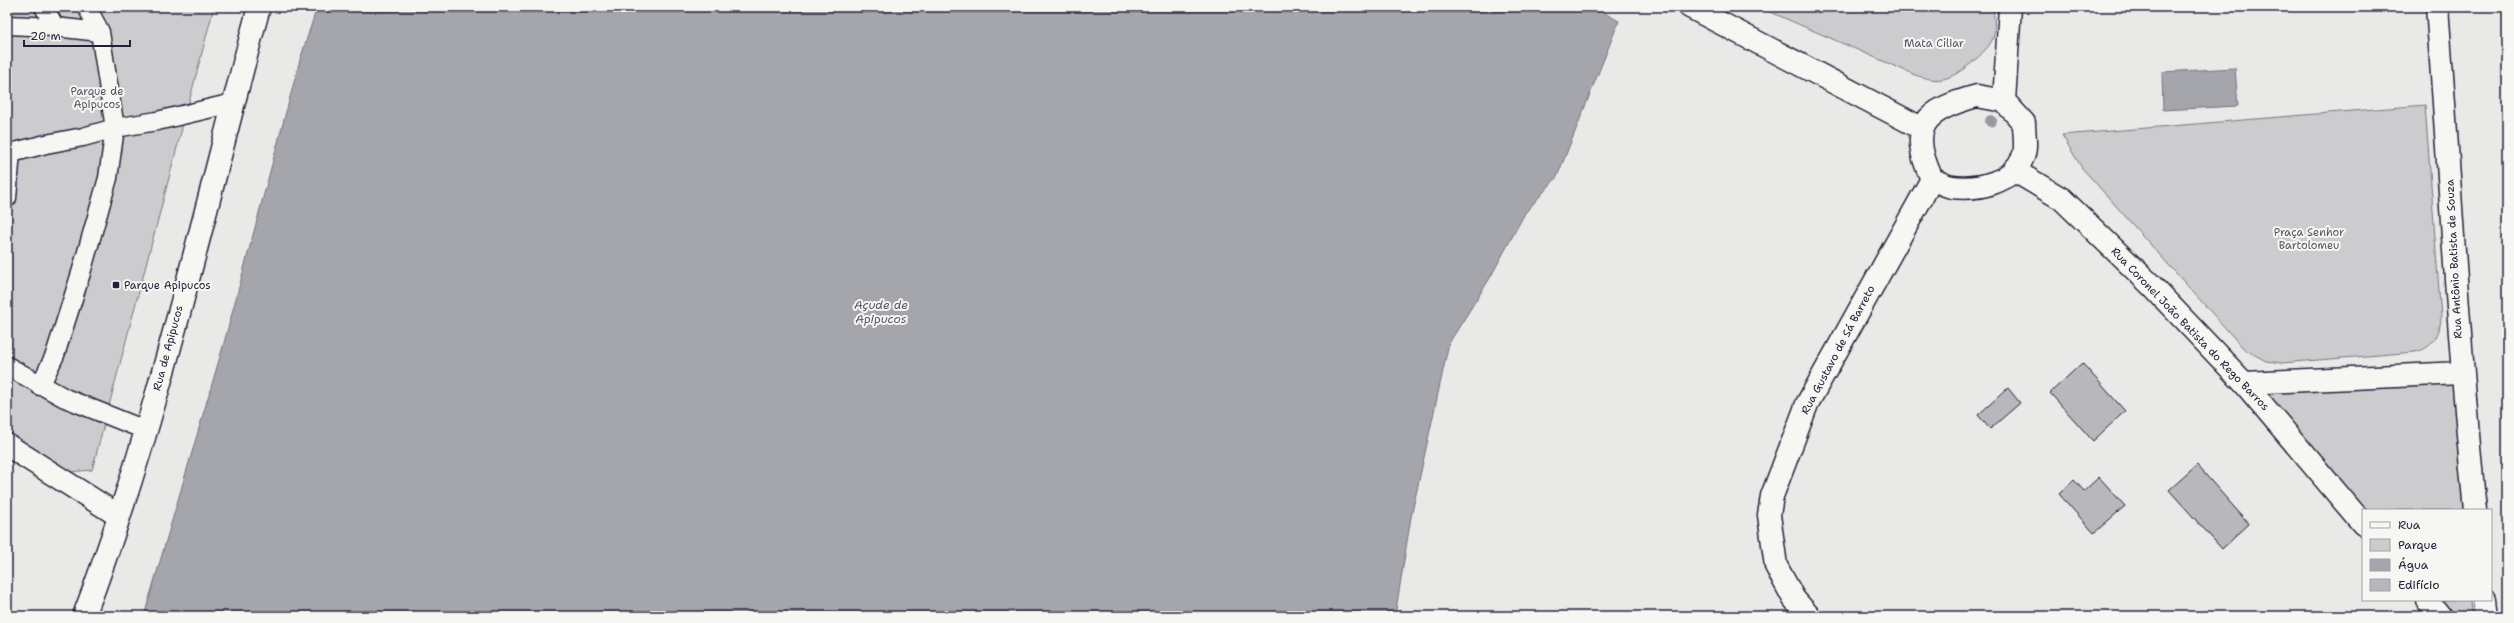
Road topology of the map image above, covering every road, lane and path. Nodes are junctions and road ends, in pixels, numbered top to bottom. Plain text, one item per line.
1 (44, 7) edge
2 (86, 7) edge
3 (259, 7) edge
4 (1690, 7) edge
5 (2010, 7) edge
6 (2437, 7) edge
7 (7, 25) edge
8 (55, 27) junction
9 (100, 32) junction
10 (2004, 101) junction
11 (233, 103) junction
12 (115, 128) junction
13 (1922, 128) junction
14 (9, 154) edge
15 (2015, 171) junction
16 (1932, 179) junction
17 (7, 198) edge
18 (7, 366) edge
19 (2461, 373) junction
20 (2244, 383) junction
21 (40, 386) junction
22 (145, 430) junction
23 (7, 445) edge
24 (2475, 509) edge
25 (119, 516) junction
26 (2362, 523) edge
27 (2428, 601) edge
28 (2484, 601) edge
29 (84, 616) edge
30 (1808, 616) edge
31 (2440, 616) edge
32 (2486, 616) edge

1 - 8 lane
2 - 9 lane
3 - 11 street, Rua de Apipucos
4 - 13 street
5 - 10 street
6 - 19 street, Rua Antônio Batista de Souza
7 - 8 lane
8 - 9 lane
9 - 12 lane
10 - 13 street
10 - 15 street
11 - 12 lane
11 - 22 street, Rua de Apipucos
12 - 14 lane
12 - 21 lane
13 - 16 street
14 - 17 lane
15 - 16 street
15 - 20 street, Rua Coronel João Batista do Rego Barros
16 - 30 street, Rua Gustavo de Sá Barreto
18 - 21 lane
19 - 20 street
19 - 24 street, Rua Antônio Batista de Souza
20 - 26 street, Rua Coronel João Batista do Rego Barros
21 - 22 lane
22 - 25 street, Rua de Apipucos
23 - 25 street
25 - 29 street, Rua de Apipucos
27 - 31 street
28 - 32 street

